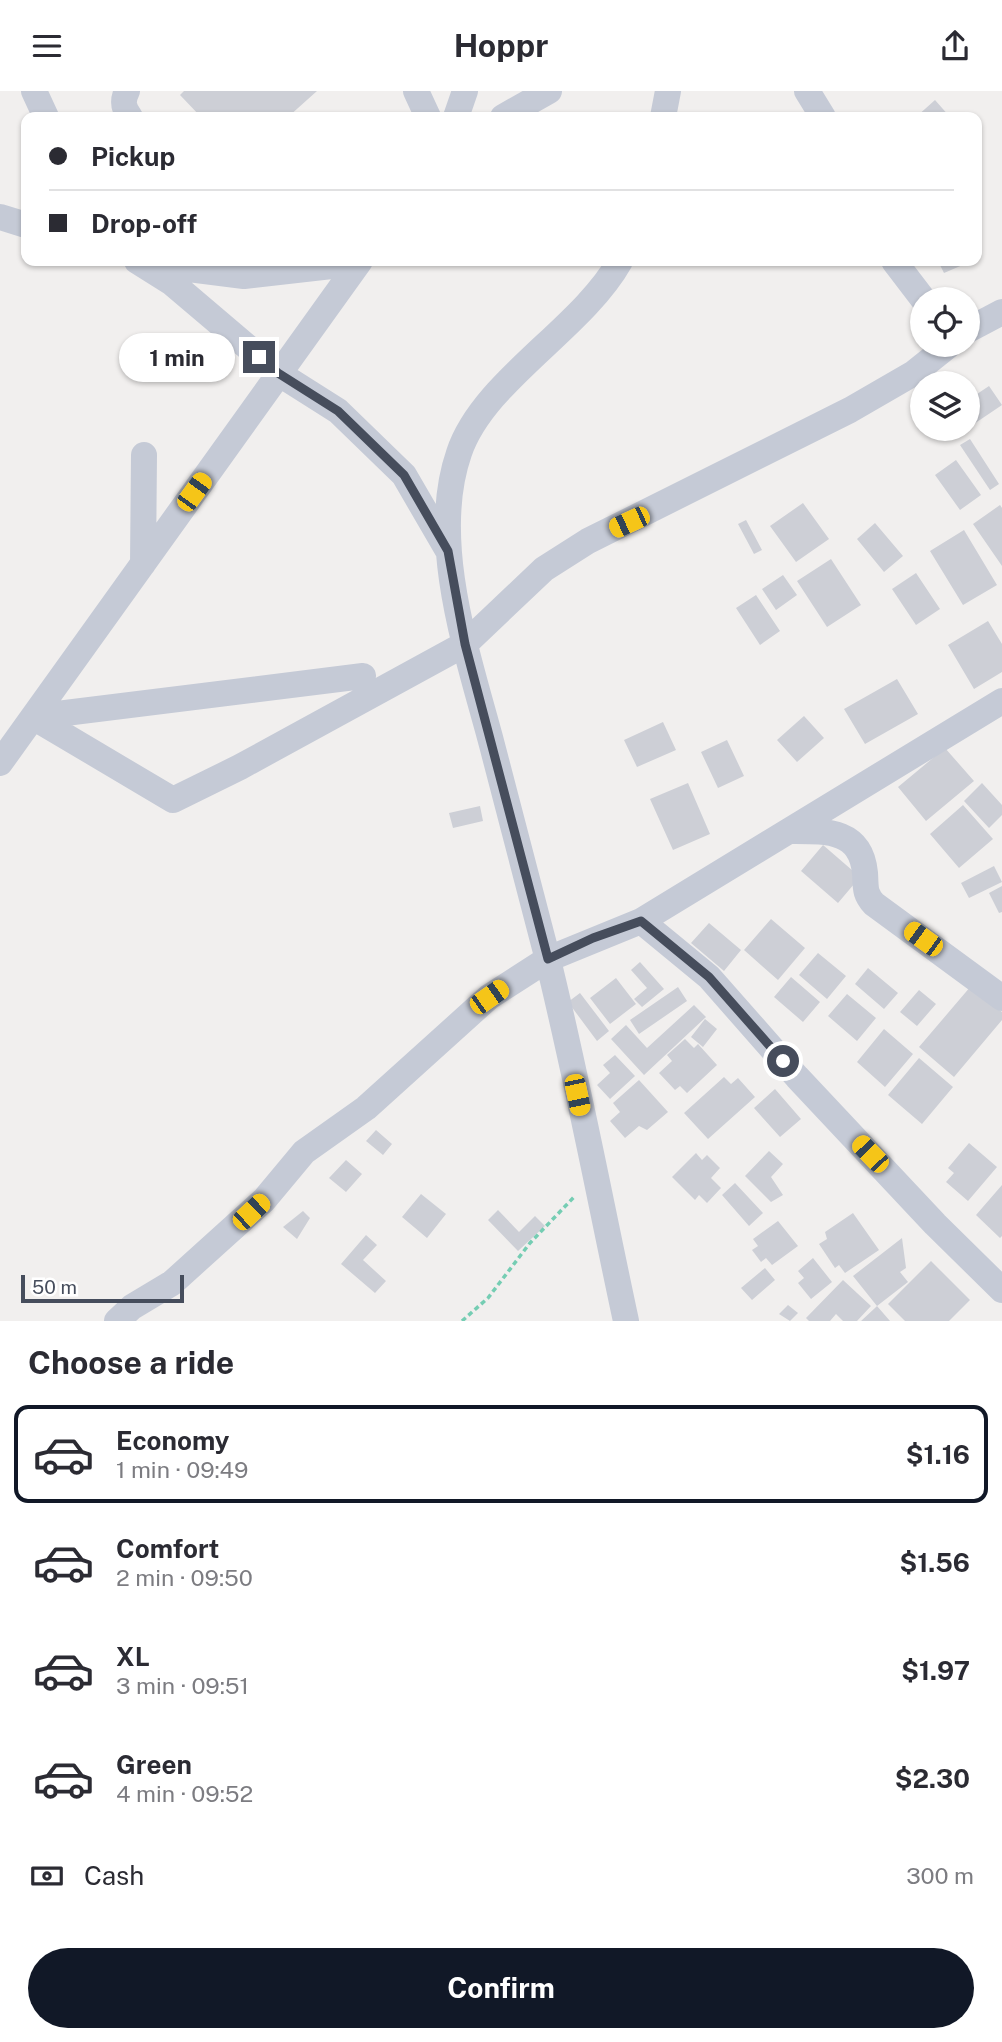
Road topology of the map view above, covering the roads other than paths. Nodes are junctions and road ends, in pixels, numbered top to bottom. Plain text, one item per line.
1 (34, 91) edge
2 (127, 91) edge
3 (416, 91) edge
4 (464, 91) edge
5 (549, 91) edge
6 (668, 91) edge
7 (807, 91) edge
8 (44, 112) edge
9 (126, 112) edge
10 (426, 112) edge
11 (458, 112) edge
12 (512, 112) edge
13 (664, 112) edge
14 (820, 112) edge
15 (0, 217) edge
16 (21, 224) edge
17 (145, 266) edge
18 (173, 266) edge
19 (356, 266) edge
20 (617, 266) edge
21 (898, 266) edge
22 (286, 267) edge
23 (914, 287) edge
24 (1002, 312) edge
25 (980, 322) edge
26 (935, 357) edge
27 (278, 373) junction
28 (144, 455) dead end
29 (448, 551) junction
30 (143, 564) junction
31 (465, 644) junction
32 (363, 676) dead end
33 (1002, 701) edge
34 (33, 717) junction
35 (0, 763) edge
36 (793, 831) junction
37 (641, 921) junction
38 (548, 959) junction
39 (1002, 998) edge
40 (1002, 1290) edge
41 (117, 1321) edge
42 (626, 1321) edge

1 - 8 street
2 - 9 street
3 - 10 street
4 - 11 street
5 - 12 street
6 - 13 street
7 - 14 street
15 - 16 street
17 - 27 street
18 - 22 street
19 - 27 street
20 - 29 street
21 - 23 street
24 - 25 street
26 - 31 street
27 - 29 street
27 - 30 street
28 - 30 street
29 - 31 street
30 - 34 street
31 - 34 street
31 - 38 street
32 - 34 street
33 - 36 street
34 - 35 street
36 - 37 street
36 - 39 street
37 - 38 street
37 - 40 street
38 - 41 street
38 - 42 street

